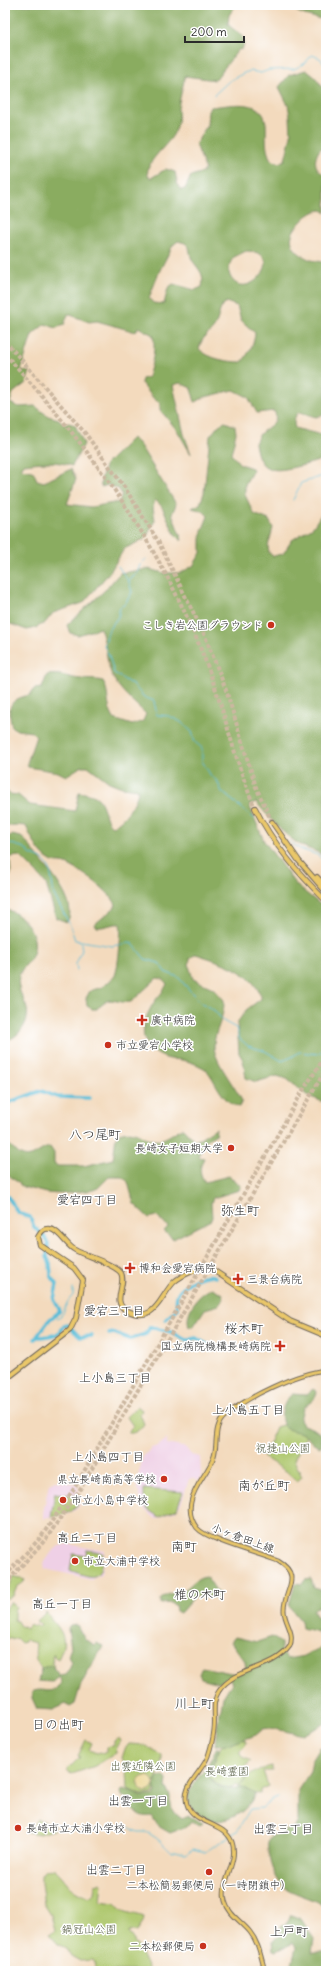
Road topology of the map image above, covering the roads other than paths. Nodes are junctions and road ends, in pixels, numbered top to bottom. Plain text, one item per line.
1 (255, 808) tunnel mouth
2 (272, 822) tunnel mouth
3 (308, 871) junction
4 (326, 887) edge
5 (326, 892) edge
6 (326, 900) edge
7 (326, 1336) edge
8 (326, 1370) edge
9 (5, 1380) edge
10 (265, 1971) edge

1 - 6 highway
2 - 3 highway
3 - 4 highway
3 - 5 highway
7 - 9 highway
8 - 10 main road, 小ヶ倉田上線

